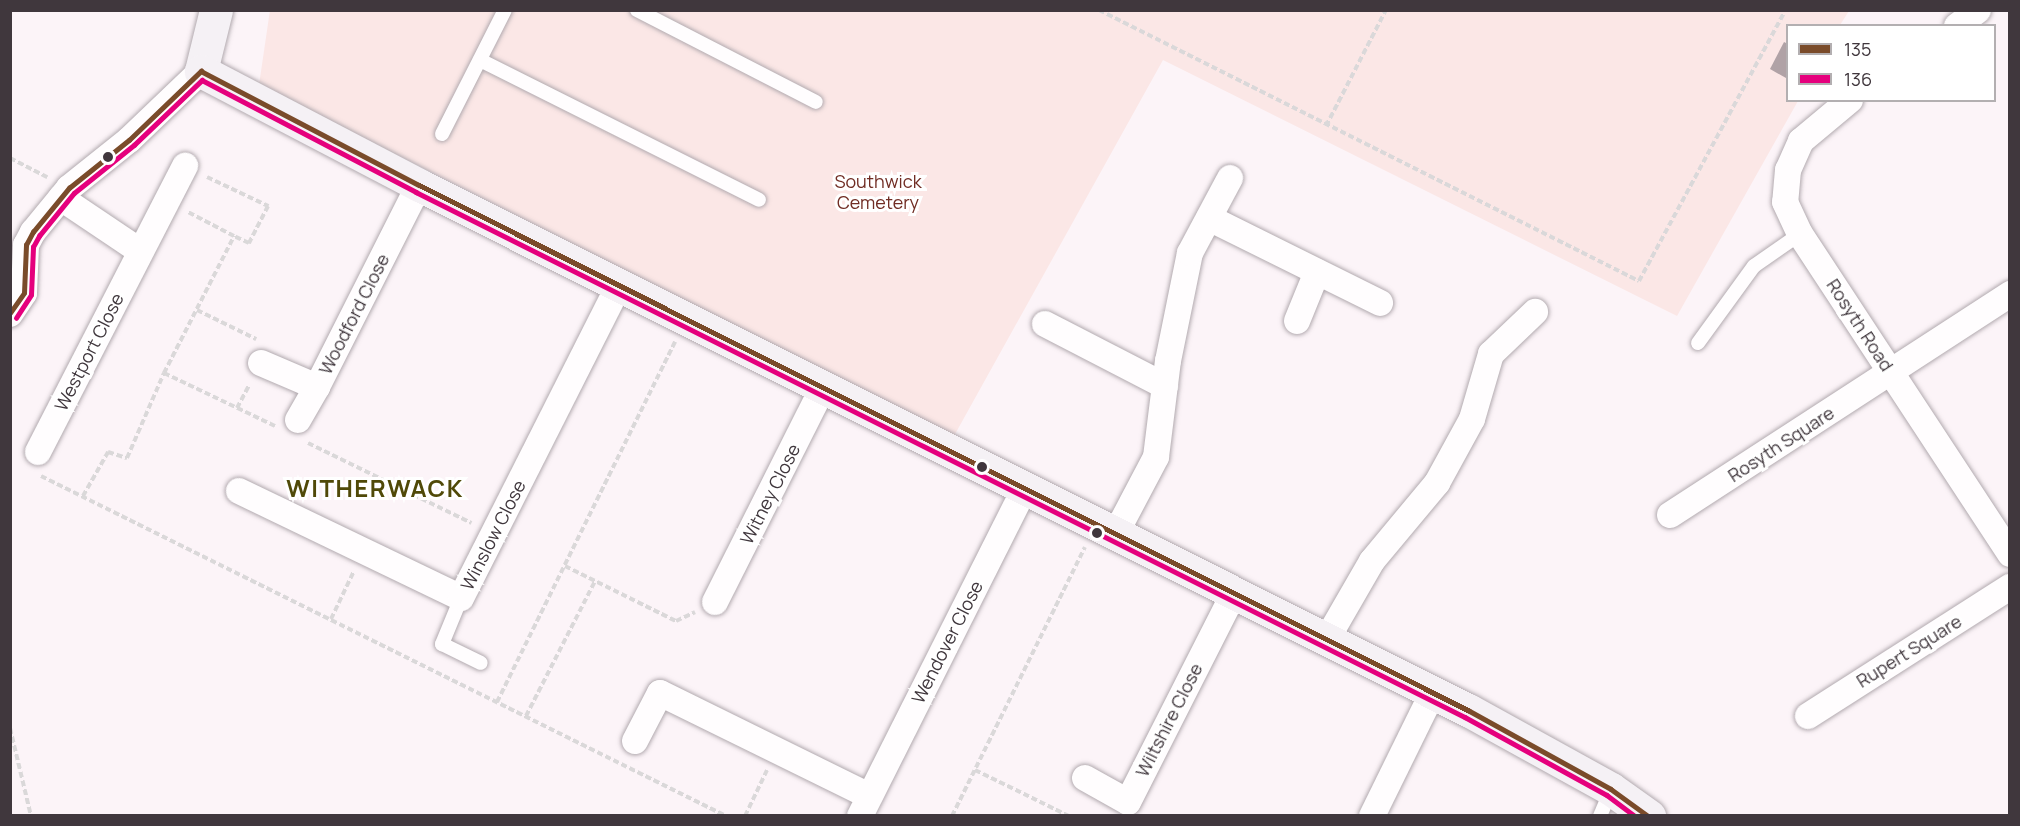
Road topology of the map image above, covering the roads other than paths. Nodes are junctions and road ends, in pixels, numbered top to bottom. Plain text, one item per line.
1 (216, 10) edge
2 (505, 10) edge
3 (637, 10) edge
4 (1946, 10) edge
5 (1978, 10) edge
6 (1956, 24) edge
7 (1958, 24) edge
8 (480, 60) junction
9 (201, 71) junction
10 (816, 102) dead end
11 (1848, 102) edge
12 (442, 134) dead end
13 (185, 166) road end
14 (1230, 178) dead end
15 (419, 186) junction
16 (65, 194) junction
17 (759, 200) dead end
18 (1209, 218) junction
19 (1800, 234) junction
20 (18, 242) edge
21 (140, 251) junction
22 (1317, 272) junction
23 (619, 285) junction
24 (2010, 294) edge
25 (1380, 303) dead end
26 (1535, 312) dead end
27 (10, 314) edge
28 (1297, 321) dead end
29 (1045, 324) dead end
30 (1698, 343) dead end
31 (261, 363) dead end
32 (1892, 373) junction
33 (824, 386) junction
34 (1165, 386) junction
35 (317, 387) junction
36 (291, 428) road end
37 (34, 461) road end
38 (1025, 488) junction
39 (239, 491) dead end
40 (1670, 515) dead end
41 (1106, 528) junction
42 (2010, 554) edge
43 (2010, 587) edge
44 (1233, 595) junction
45 (461, 598) junction
46 (715, 602) road end
47 (1327, 639) junction
48 (481, 663) dead end
49 (1432, 694) junction
50 (1808, 716) dead end
51 (635, 741) dead end
52 (1084, 778) dead end
53 (1606, 802) edge
54 (865, 806) edge
55 (1372, 816) edge
56 (1649, 816) edge

1 - 9 street
2 - 8 lane
3 - 10 lane
4 - 6 street
5 - 7 street
8 - 12 lane
8 - 17 lane
9 - 15 street
9 - 16 street
11 - 19 street, Rosyth Road
13 - 21 street, Westport Close
14 - 18 street
15 - 23 street
15 - 35 street, Woodford Close
16 - 20 street
16 - 21 street
18 - 22 street
18 - 34 street
19 - 30 lane
19 - 32 street, Rosyth Road
20 - 27 street
21 - 37 street, Westport Close
22 - 25 street
22 - 28 street
23 - 33 street
23 - 45 street, Winslow Close
24 - 32 street, Rosyth Square
26 - 47 street
29 - 34 street
31 - 35 street, Woodford Close
32 - 40 street, Rosyth Square
32 - 42 street, Rosyth Road
33 - 38 street
33 - 46 street, Witney Close
34 - 41 street
35 - 36 street
38 - 41 street
38 - 54 street, Wendover Close
39 - 45 street, Winslow Close
41 - 44 street
43 - 50 street, Rupert Square
44 - 47 street
44 - 52 street, Wiltshire Close
45 - 48 lane
47 - 49 street
49 - 53 street
49 - 55 street
51 - 54 street, Wendover Close
53 - 56 street

